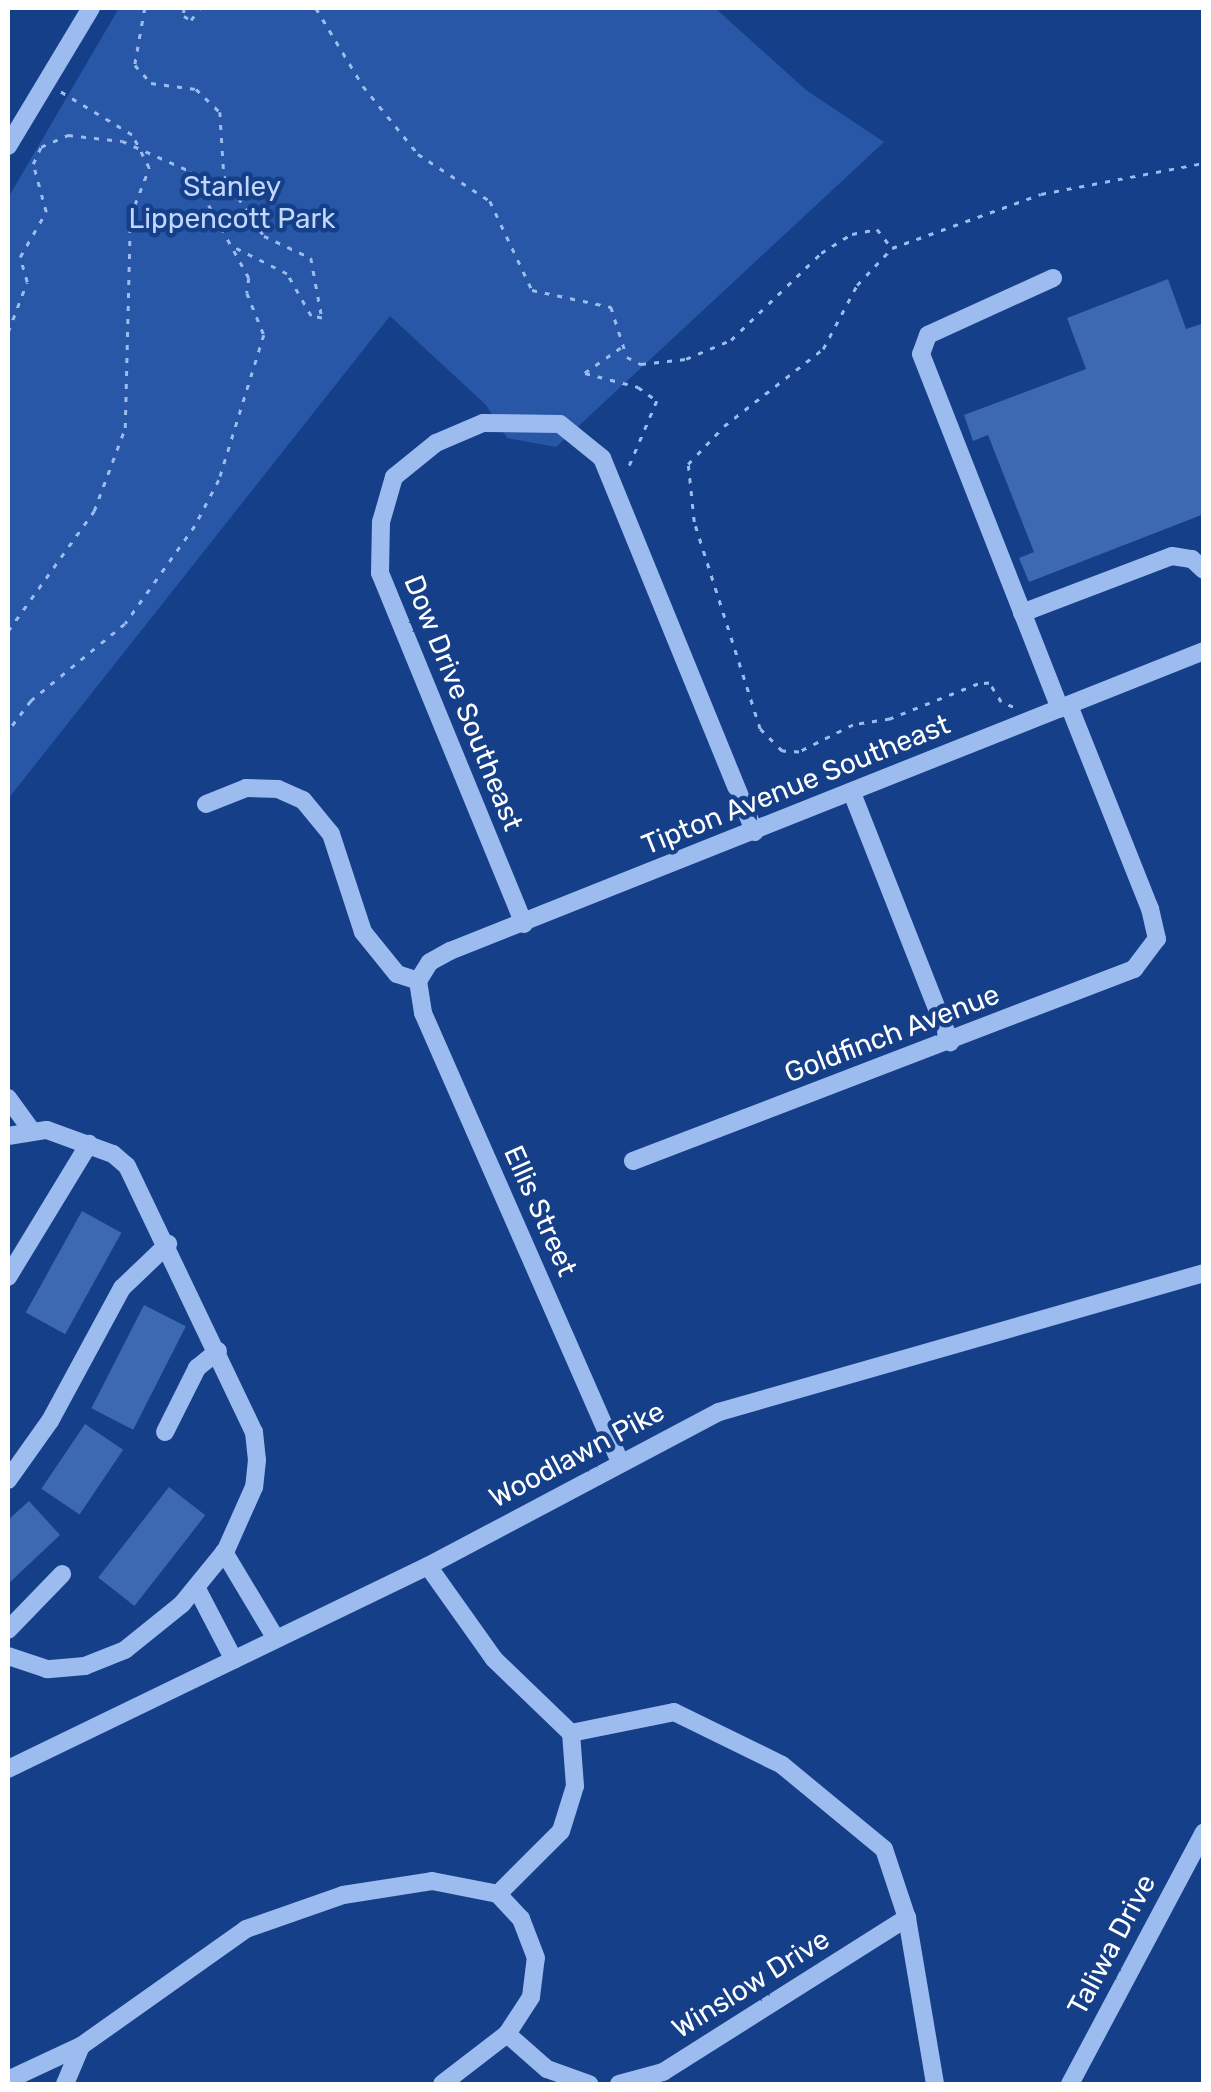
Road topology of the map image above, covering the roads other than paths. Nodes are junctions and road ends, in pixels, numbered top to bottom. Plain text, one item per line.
1 (90, 8) edge
2 (8, 146) edge
3 (1053, 278) dead end
4 (1204, 570) edge
5 (1022, 613) junction
6 (1204, 651) edge
7 (1064, 707) junction
8 (852, 792) junction
9 (206, 804) dead end
10 (755, 832) junction
11 (524, 924) junction
12 (418, 981) junction
13 (950, 1042) junction
14 (8, 1098) edge
15 (32, 1131) junction
16 (8, 1136) edge
17 (90, 1144) junction
18 (633, 1161) dead end
19 (168, 1244) junction
20 (1204, 1273) edge
21 (8, 1277) edge
22 (218, 1351) junction
23 (165, 1432) dead end
24 (620, 1461) junction
25 (8, 1480) edge
26 (224, 1552) junction
27 (428, 1566) junction
28 (62, 1574) dead end
29 (196, 1587) junction
30 (8, 1630) edge
31 (276, 1640) junction
32 (8, 1656) edge
33 (234, 1660) junction
34 (571, 1732) junction
35 (8, 1769) edge
36 (1204, 1832) edge
37 (498, 1894) junction
38 (907, 1918) junction
39 (507, 2034) junction
40 (81, 2046) junction
41 (13, 2078) edge
42 (664, 2078) edge
43 (38, 2084) edge
44 (65, 2084) edge
45 (442, 2084) edge
46 (589, 2084) edge
47 (619, 2084) edge
48 (934, 2084) edge
49 (1070, 2084) edge

1 - 2 street
3 - 5 street
4 - 5 street
5 - 7 street
6 - 7 street, Tipton Avenue Southeast
7 - 8 street, Tipton Avenue Southeast
7 - 13 street, Goldfinch Avenue
8 - 10 street, Tipton Avenue Southeast
8 - 13 street
9 - 12 street
10 - 11 street, Tipton Avenue Southeast
10 - 11 street, Dow Drive Southeast
11 - 12 street, Tipton Avenue Southeast
12 - 24 street, Ellis Street
13 - 18 street, Goldfinch Avenue
14 - 15 street
15 - 16 street
15 - 17 street
17 - 19 street
17 - 21 street
19 - 22 street
19 - 25 street
20 - 24 street, Woodlawn Pike
22 - 23 street
22 - 26 street
24 - 27 street, Woodlawn Pike
26 - 29 street
26 - 31 street
27 - 31 street, Woodlawn Pike
27 - 34 street
28 - 30 street
29 - 32 street
29 - 33 street
31 - 33 street, Woodlawn Pike
33 - 35 street, Woodlawn Pike
34 - 37 street
34 - 38 street
36 - 49 street, Taliwa Drive
37 - 39 street
37 - 40 street
38 - 42 street, Winslow Drive
38 - 48 street
39 - 45 street
39 - 46 street
40 - 41 street
40 - 44 street
41 - 43 street
42 - 47 street, Winslow Drive

